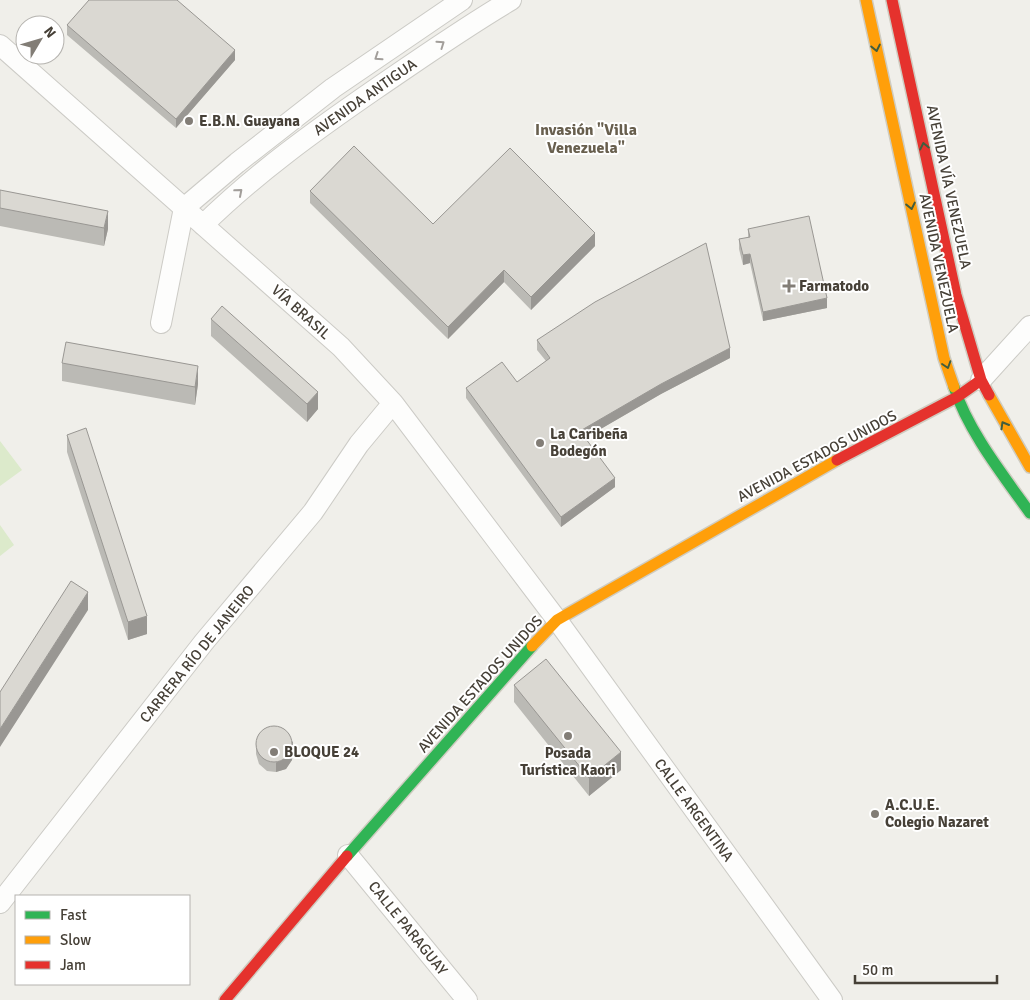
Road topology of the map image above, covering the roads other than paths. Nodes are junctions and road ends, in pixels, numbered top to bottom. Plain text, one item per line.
1 (462, 0) edge
2 (511, 0) edge
3 (866, 0) edge
4 (892, 0) edge
5 (2, 50) edge
6 (184, 208) junction
7 (203, 225) junction
8 (161, 323) dead end
9 (1030, 326) edge
10 (981, 380) junction
11 (957, 397) junction
12 (393, 404) junction
13 (1030, 467) edge
14 (1030, 513) edge
15 (557, 620) junction
16 (348, 855) junction
17 (0, 903) edge
18 (225, 1000) edge
19 (467, 1000) edge
20 (832, 1000) edge

1 -> 6 street, AVENIDA ANTIGUA
7 -> 2 street, AVENIDA ANTIGUA
3 -> 11 street, AVENIDA VENEZUELA
10 -> 4 street, AVENIDA VÍA VENEZUELA
5 - 6 street, VÍA BRASIL
6 - 7 street, VÍA BRASIL
6 - 8 street
7 - 12 street, VÍA BRASIL
9 - 10 street
10 - 11 street, AVENIDA ESTADOS UNIDOS
13 -> 10 street
11 - 14 street, AVENIDA VENEZUELA
11 - 15 street, AVENIDA ESTADOS UNIDOS
12 - 15 street, VÍA BRASIL
12 - 17 street, CARRERA RÍO DE JANEIRO
15 - 16 street, AVENIDA ESTADOS UNIDOS
15 - 20 street, CALLE ARGENTINA
16 - 18 street, AVENIDA ESTADOS UNIDOS
16 - 19 street, CALLE PARAGUAY

